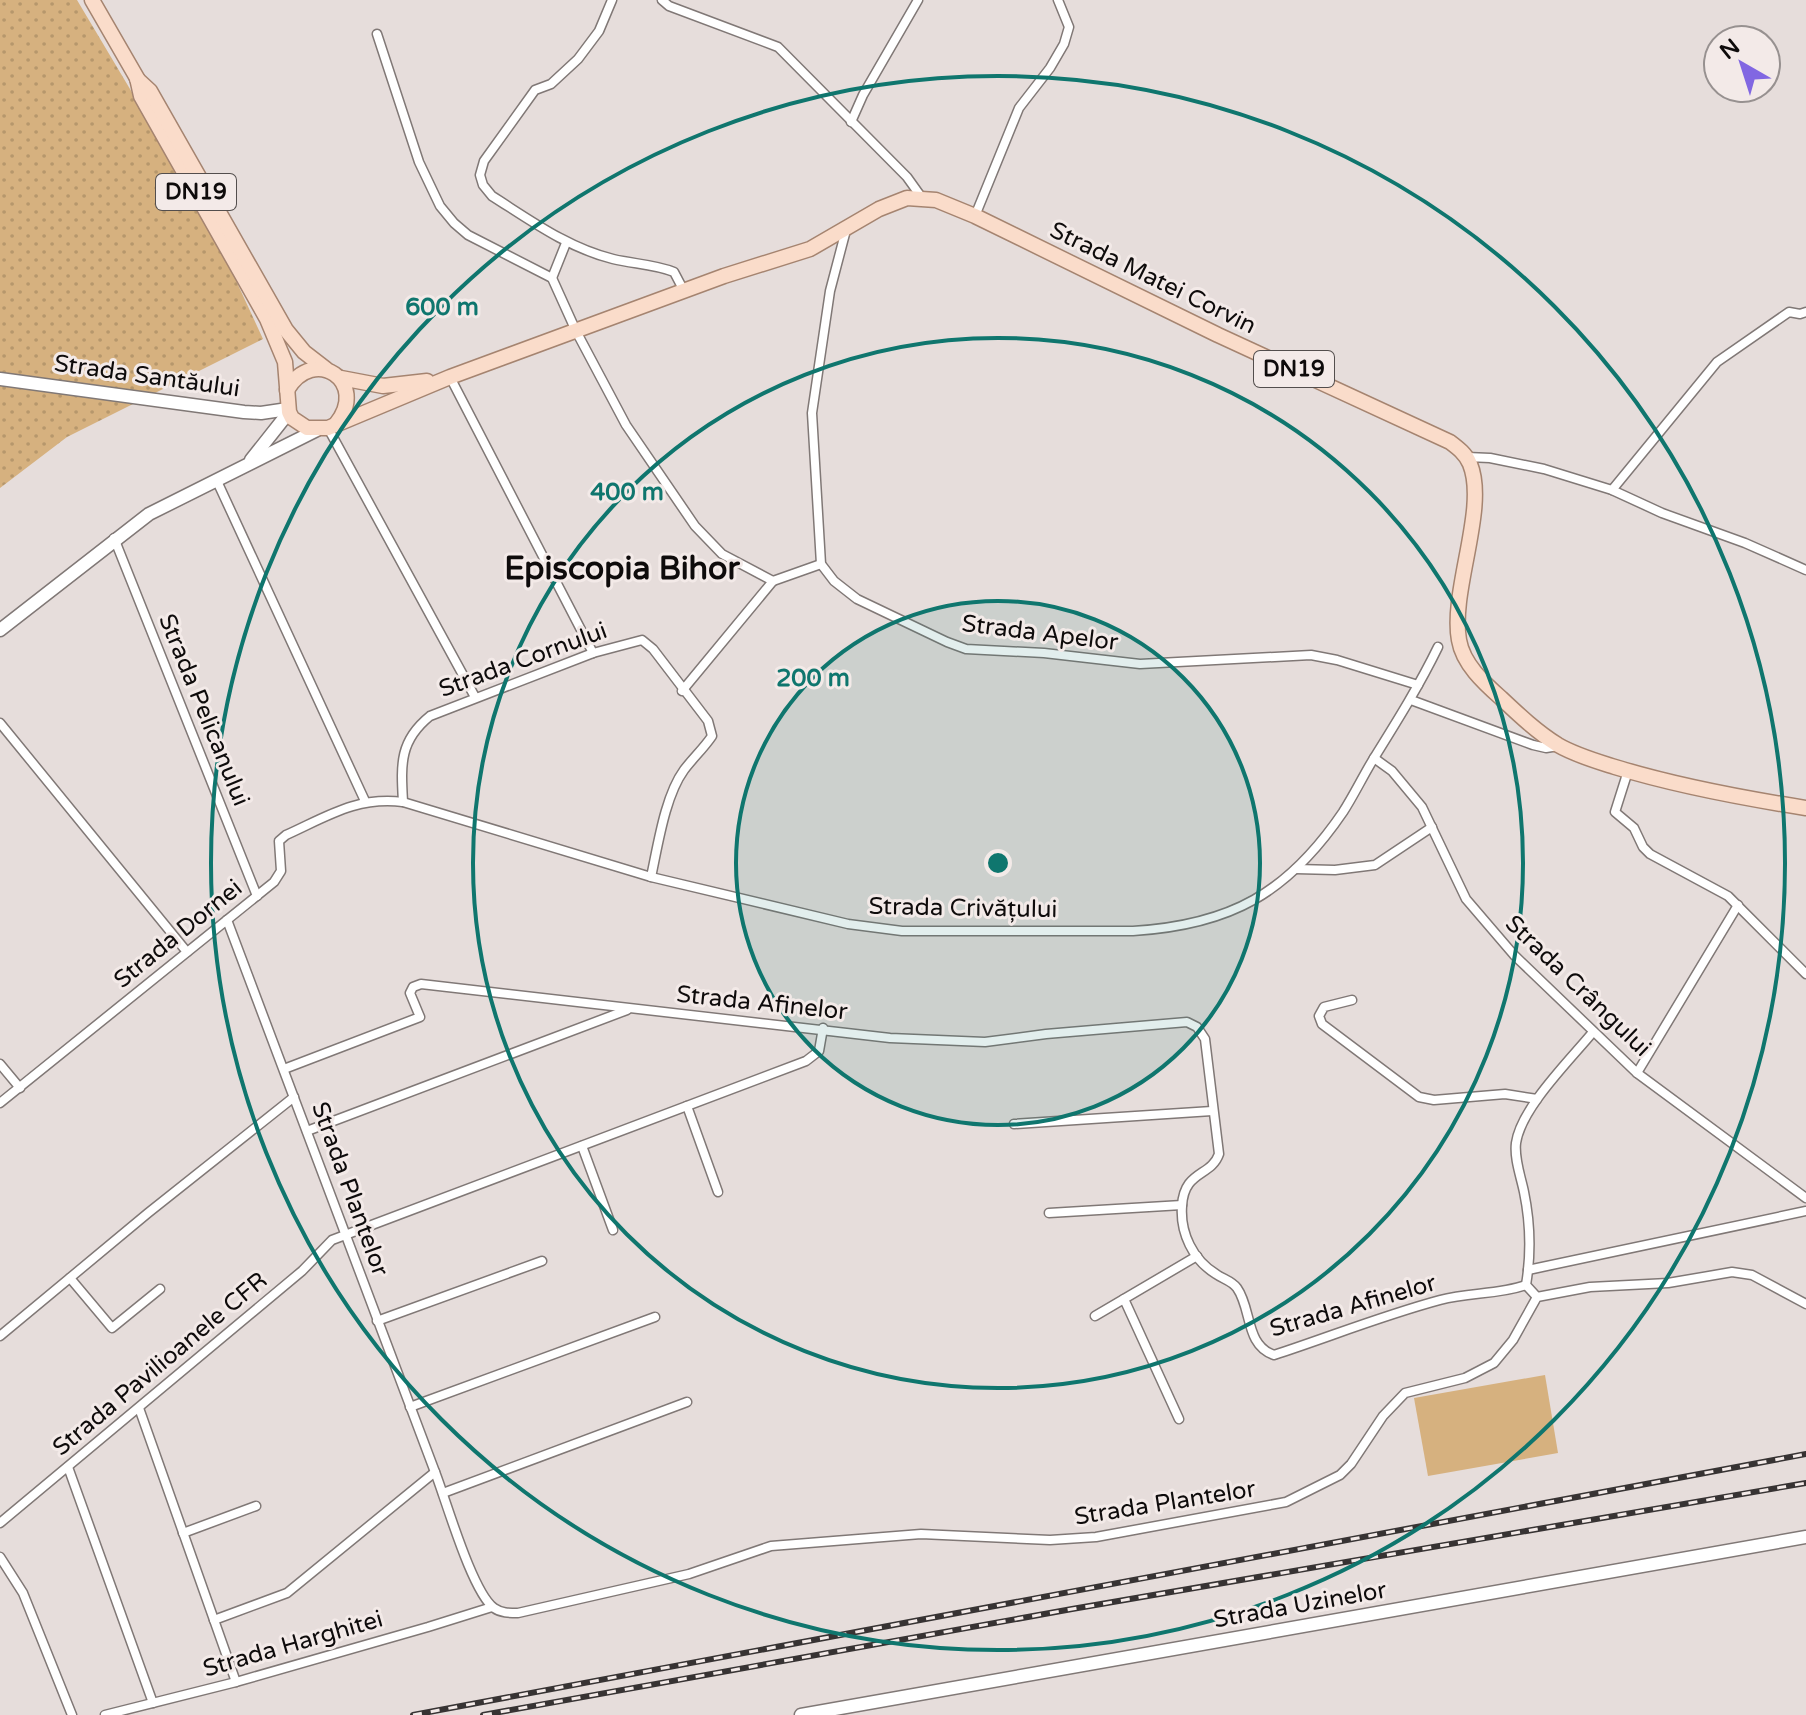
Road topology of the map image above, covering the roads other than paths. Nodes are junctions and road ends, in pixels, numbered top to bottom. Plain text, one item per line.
1 (92, 0) edge
2 (612, 0) edge
3 (662, 0) edge
4 (918, 0) edge
5 (1058, 0) edge
6 (377, 34) dead end
7 (137, 78) junction
8 (851, 122) junction
9 (922, 198) junction
10 (975, 216) junction
11 (846, 230) junction
12 (566, 243) junction
13 (552, 278) junction
14 (684, 291) junction
15 (1804, 316) edge
16 (576, 331) junction
17 (326, 369) junction
18 (341, 378) junction
19 (446, 378) junction
20 (0, 379) edge
21 (287, 390) junction
22 (288, 411) junction
23 (327, 427) junction
24 (1466, 457) junction
25 (247, 465) junction
26 (216, 479) junction
27 (1612, 490) junction
28 (114, 538) junction
29 (821, 564) junction
30 (1806, 570) edge
31 (773, 581) junction
32 (0, 630) edge
33 (1438, 647) dead end
34 (593, 653) junction
35 (1418, 685) junction
36 (682, 691) junction
37 (475, 697) junction
38 (1411, 700) junction
39 (0, 723) edge
40 (1559, 745) junction
41 (1374, 758) junction
42 (1628, 771) junction
43 (365, 801) junction
44 (403, 802) junction
45 (1806, 808) edge
46 (1432, 827) junction
47 (1296, 869) junction
48 (651, 877) junction
49 (257, 896) junction
50 (1738, 905) junction
51 (227, 920) junction
52 (187, 952) junction
53 (1806, 974) edge
54 (1352, 1000) dead end
55 (631, 1009) junction
56 (823, 1028) junction
57 (1593, 1032) junction
58 (0, 1064) edge
59 (284, 1069) junction
60 (1637, 1073) junction
61 (20, 1088) junction
62 (294, 1097) junction
63 (1537, 1099) junction
64 (0, 1103) edge
65 (687, 1106) junction
66 (1212, 1111) junction
67 (1014, 1124) dead end
68 (307, 1131) junction
69 (582, 1146) junction
70 (718, 1192) dead end
71 (1806, 1198) edge
72 (1182, 1205) junction
73 (1806, 1211) edge
74 (1049, 1213) dead end
75 (613, 1230) dead end
76 (343, 1234) junction
77 (1197, 1256) junction
78 (542, 1261) dead end
79 (1528, 1270) junction
80 (70, 1278) junction
81 (1526, 1285) junction
82 (160, 1289) dead end
83 (1537, 1297) junction
84 (1124, 1299) junction
85 (1806, 1304) edge
86 (1095, 1316) dead end
87 (655, 1317) dead end
88 (377, 1321) junction
89 (0, 1336) edge
90 (687, 1402) dead end
91 (410, 1407) junction
92 (139, 1408) junction
93 (1179, 1419) dead end
94 (68, 1467) junction
95 (435, 1472) junction
96 (443, 1493) junction
97 (256, 1506) dead end
98 (0, 1523) edge
99 (183, 1533) junction
100 (1806, 1537) edge
101 (0, 1557) edge
102 (492, 1607) junction
103 (214, 1620) junction
104 (236, 1682) junction
105 (153, 1703) junction
106 (72, 1715) edge
107 (105, 1715) edge
108 (801, 1715) edge

1 - 7 main road, DN19
2 - 12 street
3 - 8 street
4 - 8 street
5 - 10 street
6 - 13 street
7 - 17 main road, DN19
7 - 21 main road, DN19
8 - 9 street
9 - 10 main road, Strada Matei Corvin / DN19
9 - 11 main road, DN19
10 - 24 main road, Strada Matei Corvin / DN19
11 - 14 main road, DN19
11 - 29 street
12 - 13 street
12 - 14 street
13 - 16 street
14 - 16 main road, DN19
15 - 27 street
16 - 19 main road, DN19
16 - 31 street
17 - 18 main road, DN19
17 - 21 main road
18 - 19 main road, DN19
18 - 23 main road
19 - 23 main road, DN19
19 - 34 street
20 - 22 street, Strada Santăului
21 - 22 main road, DN19
22 - 23 main road
22 - 25 street
23 - 25 street
23 - 37 street
24 - 27 street
24 - 40 main road
25 - 26 street
26 - 28 street
26 - 43 street
27 - 30 street
28 - 32 street
28 - 49 street, Strada Pelicanului
29 - 31 street
29 - 35 street, Strada Apelor
31 - 36 street
33 - 35 street, Strada Crivățului
34 - 36 street, Strada Cornului
34 - 37 street, Strada Cornului
35 - 38 street, Strada Crivățului
36 - 48 street, Strada Cornului
37 - 44 street, Strada Cornului
38 - 40 street
38 - 41 street, Strada Crivățului
39 - 52 street
40 - 42 main road
41 - 46 street, Strada Crângului
41 - 47 street, Strada Crivățului
42 - 45 main road
42 - 50 street
43 - 44 street, Strada Crivățului
43 - 49 street, Strada Dornei
44 - 48 street, Strada Crivățului
46 - 47 street
46 - 57 street, Strada Crângului
47 - 48 street, Strada Crivățului
49 - 51 street, Strada Dornei
50 - 53 street
50 - 60 street
51 - 52 street, Strada Dornei
51 - 59 street, Strada Plantelor
52 - 61 street, Strada Dornei
54 - 63 street
55 - 56 street, Strada Afinelor
55 - 59 street, Strada Afinelor
55 - 68 street
56 - 65 street
56 - 66 street, Strada Afinelor
57 - 60 street, Strada Crângului
57 - 63 street
58 - 61 street
59 - 62 street, Strada Plantelor
60 - 71 street, Strada Crângului
61 - 64 street, Strada Dornei
62 - 68 street, Strada Plantelor
62 - 80 street
63 - 79 street
65 - 69 street
65 - 70 street
66 - 67 street
66 - 72 street, Strada Afinelor
68 - 76 street, Strada Plantelor
69 - 75 street
69 - 76 street
72 - 74 street
72 - 77 street
73 - 79 street
76 - 88 street, Strada Plantelor
76 - 92 street, Strada Pavilioanele CFR
77 - 81 street, Strada Afinelor
77 - 84 street
78 - 88 street
79 - 81 street
80 - 82 street
80 - 89 street
81 - 83 street
83 - 85 street
83 - 102 street, Strada Plantelor
84 - 86 street
84 - 93 street
87 - 91 street
88 - 91 street, Strada Plantelor
90 - 96 street
91 - 95 street, Strada Plantelor
92 - 94 street, Strada Pavilioanele CFR
92 - 99 street
94 - 98 street, Strada Pavilioanele CFR
94 - 105 street
95 - 96 street, Strada Plantelor
95 - 103 street
96 - 102 street, Strada Plantelor
97 - 99 street
99 - 103 street
100 - 108 street, Strada Uzinelor
101 - 106 street
102 - 104 street, Strada Harghitei
103 - 104 street
104 - 105 street, Strada Harghitei
105 - 107 street, Strada Harghitei

